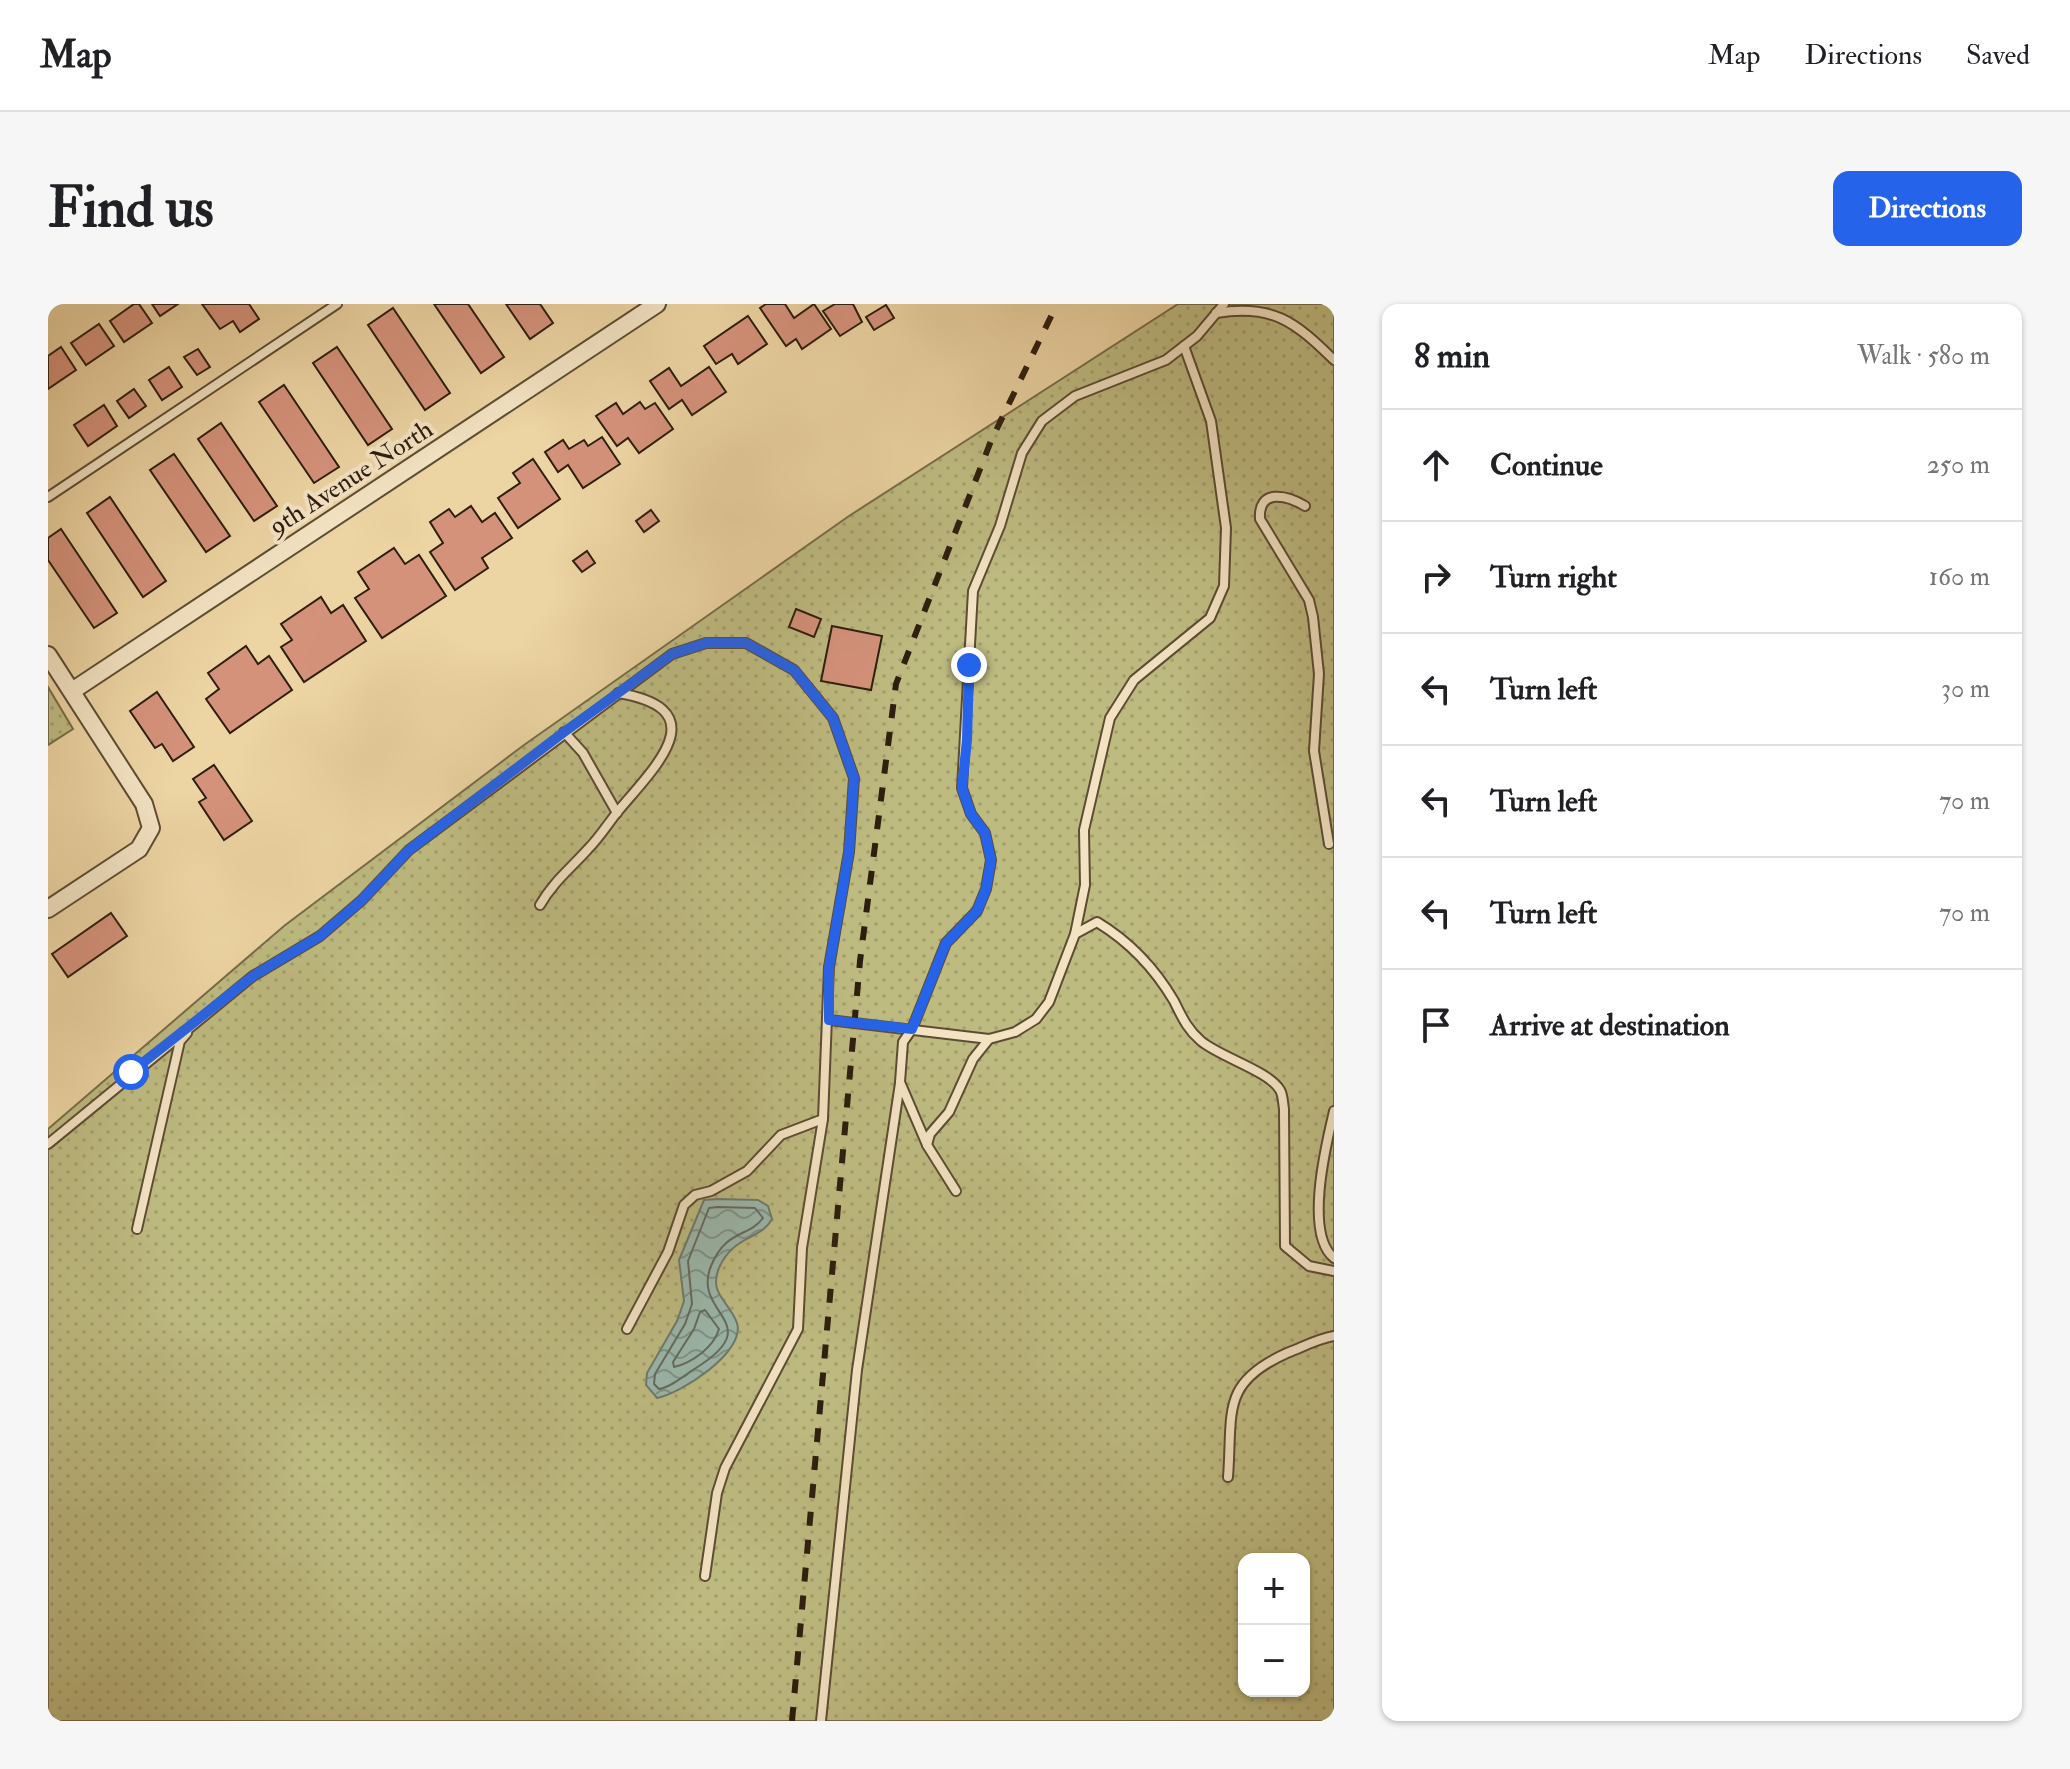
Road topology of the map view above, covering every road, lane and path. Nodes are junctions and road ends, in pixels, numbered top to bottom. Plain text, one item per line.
1 (337, 304) edge
2 (657, 304) edge
3 (1224, 304) edge
4 (1215, 313) junction
5 (1184, 346) junction
6 (1334, 360) edge
7 (48, 497) edge
8 (1305, 506) dead end
9 (48, 655) edge
10 (72, 691) junction
11 (618, 693) junction
12 (564, 732) junction
13 (617, 813) junction
14 (1329, 844) dead end
15 (540, 905) dead end
16 (48, 909) edge
17 (1075, 934) junction
18 (829, 1020) junction
19 (193, 1025) junction
20 (912, 1029) junction
21 (989, 1039) junction
22 (900, 1082) junction
23 (1334, 1111) edge
24 (823, 1119) junction
25 (48, 1144) edge
26 (927, 1145) junction
27 (956, 1191) dead end
28 (137, 1229) dead end
29 (1334, 1258) edge
30 (1334, 1271) edge
31 (627, 1329) dead end
32 (1334, 1336) edge
33 (1228, 1477) dead end
34 (705, 1576) dead end
35 (821, 1721) edge

1 - 7 lane
2 - 10 street, 9th Avenue North
3 - 4 lane
4 - 5 lane
4 - 6 lane
5 - 17 lane
5 - 20 lane
8 - 14 lane
9 - 10 street
10 - 16 street
11 - 12 lane
11 - 13 lane
11 - 18 lane
12 - 13 lane
12 - 19 lane
13 - 15 lane
17 - 21 lane
17 - 30 lane
18 - 20 lane
18 - 24 lane
19 - 25 lane
19 - 28 lane
20 - 21 lane
20 - 22 lane
21 - 26 lane
22 - 26 lane
22 - 35 lane
23 - 29 lane
24 - 31 lane
24 - 34 lane
26 - 27 lane
32 - 33 lane

